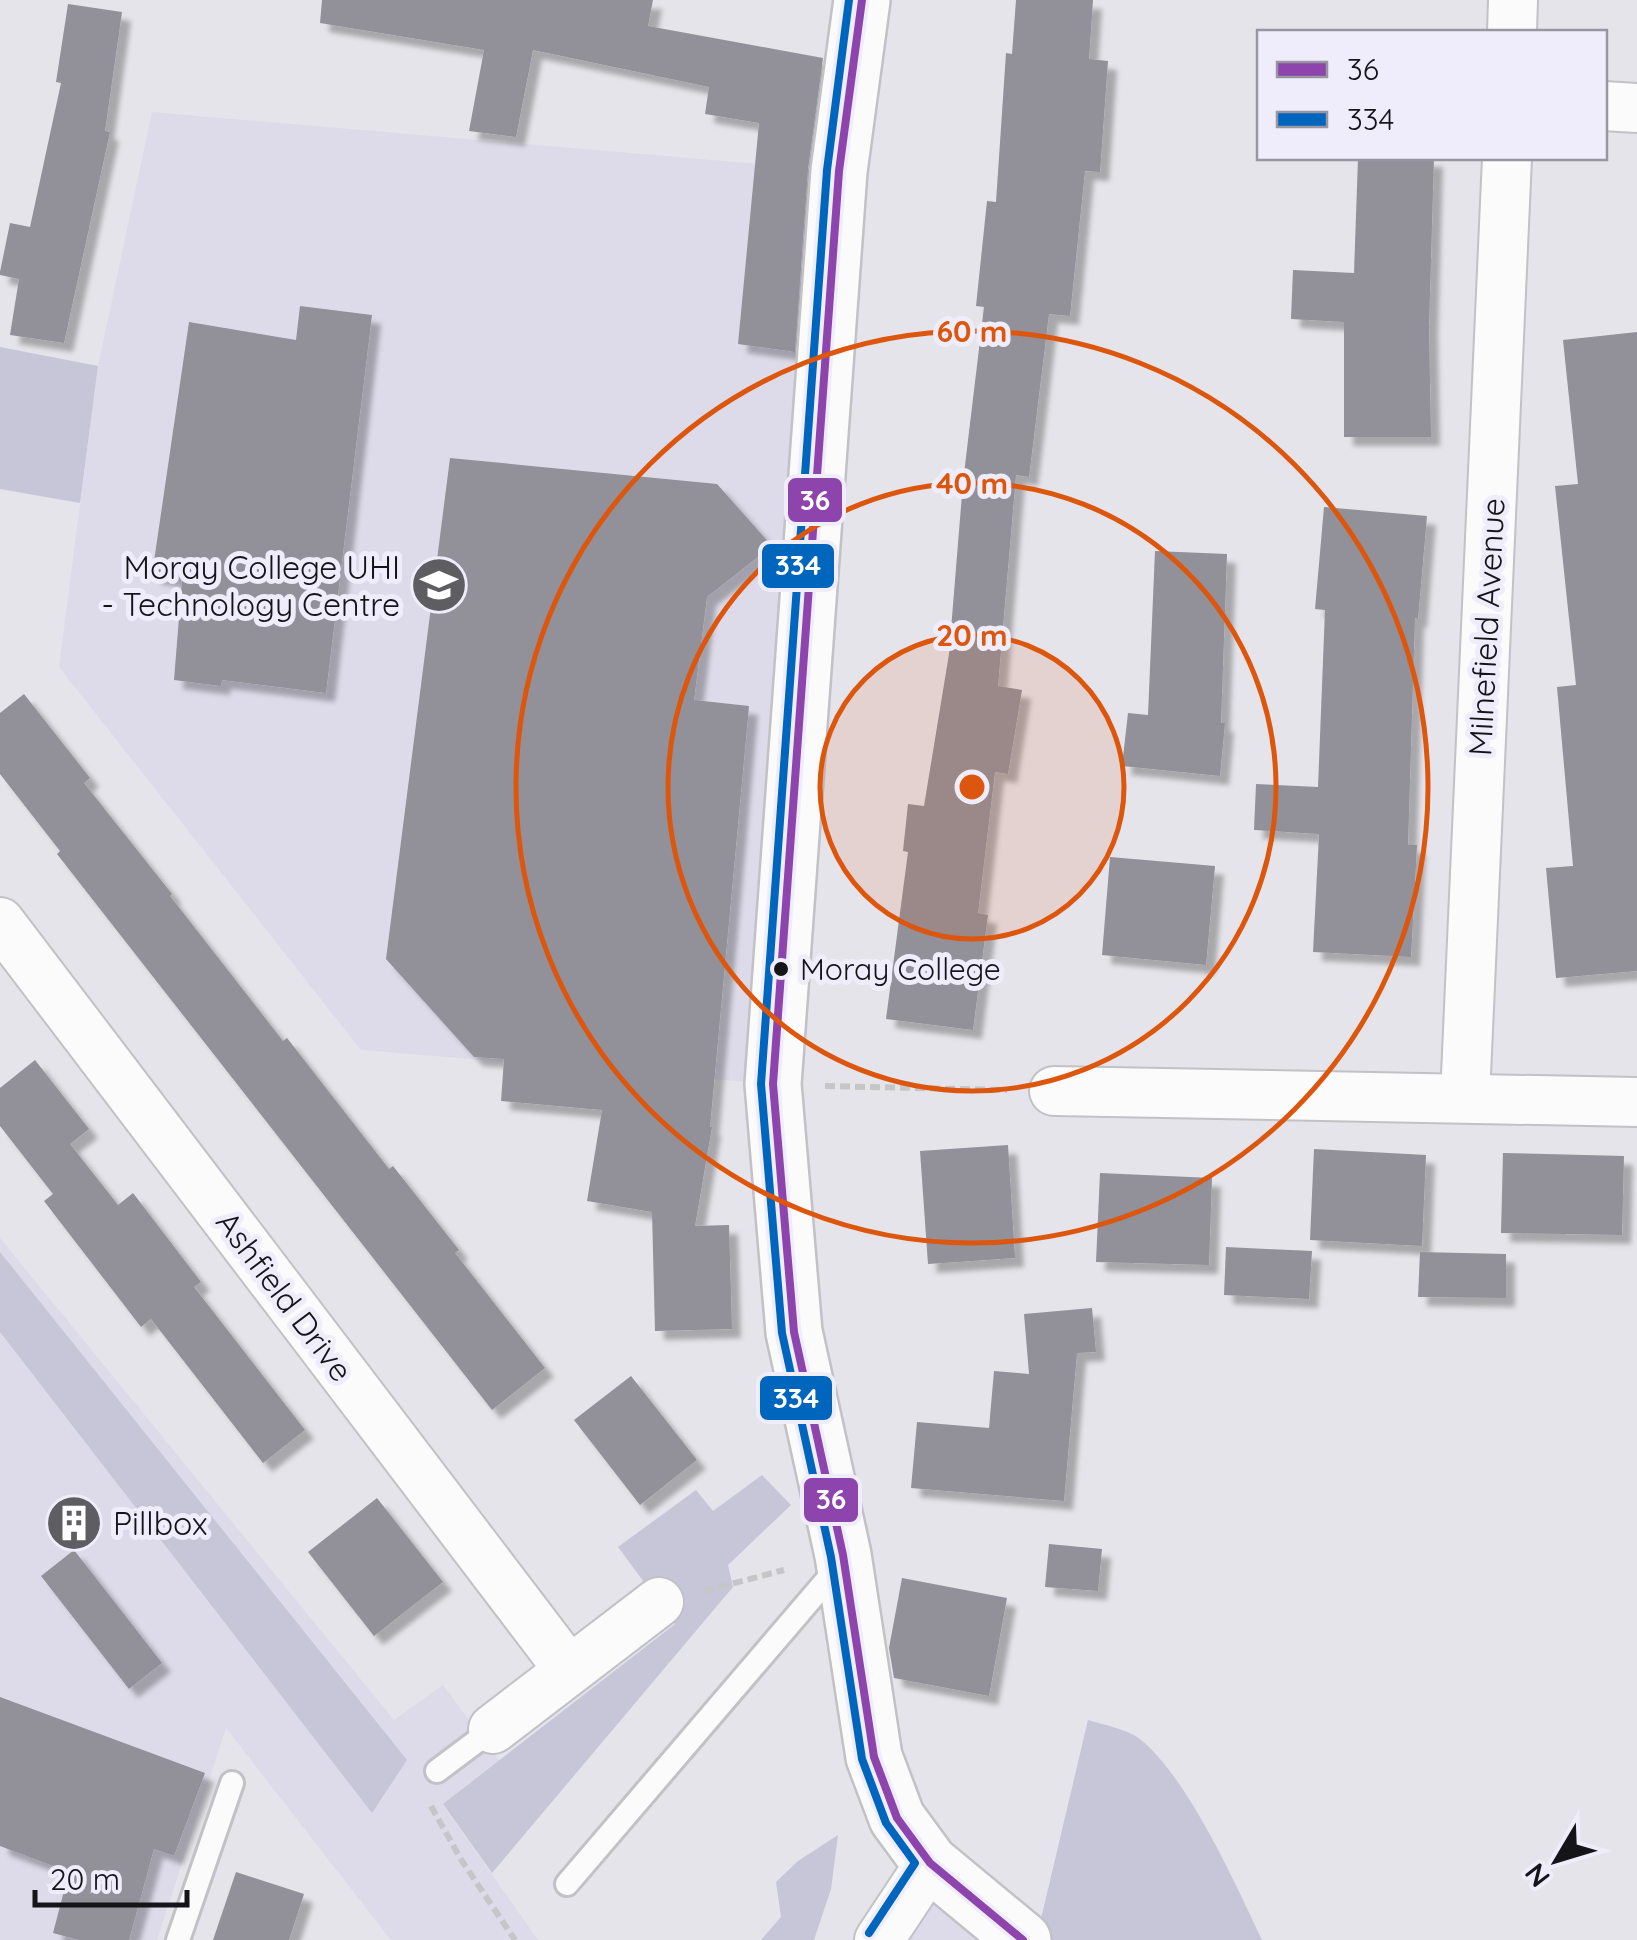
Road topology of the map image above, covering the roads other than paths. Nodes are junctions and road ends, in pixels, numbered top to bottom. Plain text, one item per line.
1 (862, 0) edge
2 (1513, 0) edge
3 (1512, 30) edge
4 (1607, 106) edge
5 (1637, 108) edge
6 (1508, 160) edge
7 (0, 922) edge
8 (1054, 1091) road end
9 (1465, 1097) junction
10 (1637, 1102) edge
11 (844, 1558) junction
12 (659, 1602) road end
13 (569, 1670) junction
14 (492, 1729) joint
15 (437, 1771) road end
16 (232, 1783) dead end
17 (930, 1863) junction
18 (567, 1884) dead end
19 (178, 1940) edge
20 (879, 1940) edge
21 (1023, 1940) edge

1 - 11 street
2 - 3 street
4 - 5 street
6 - 9 street, Milnefield Avenue
7 - 13 street, Ashfield Drive
8 - 9 street
9 - 10 street
11 - 17 street
11 - 18 lane
12 - 13 street
13 - 14 street
14 - 15 lane
16 - 19 lane
17 - 20 street
17 - 21 street

